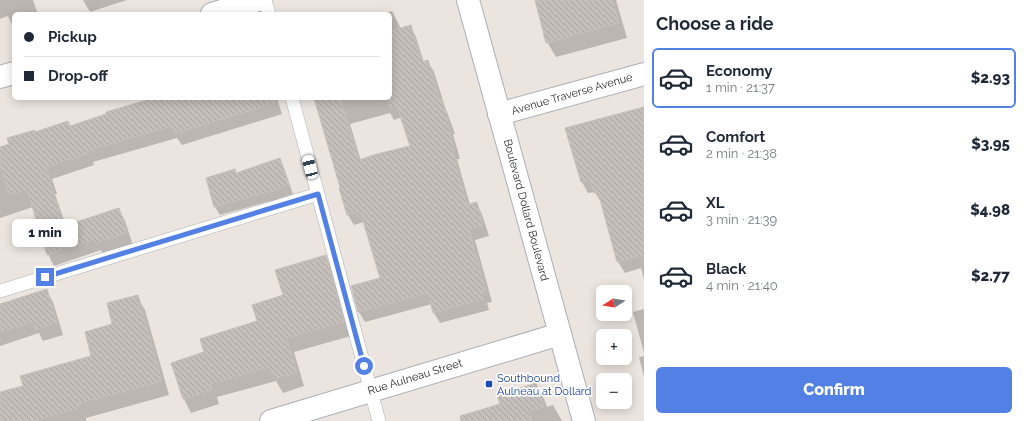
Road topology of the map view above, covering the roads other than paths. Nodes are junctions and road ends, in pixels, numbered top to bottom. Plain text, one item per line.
1 (258, 0) edge
2 (265, 0) edge
3 (468, 0) edge
4 (219, 12) edge
5 (268, 12) edge
6 (12, 74) edge
7 (644, 74) edge
8 (0, 77) edge
9 (293, 100) edge
10 (499, 114) junction
11 (318, 194) junction
12 (0, 291) edge
13 (560, 334) junction
14 (371, 391) junction
15 (271, 421) edge
16 (379, 421) edge
17 (584, 421) edge

1 - 4 street
2 - 5 lane
3 - 10 street, Boulevard Dollard Boulevard
6 - 8 street
7 - 10 street, Avenue Traverse Avenue
9 - 11 lane
10 - 13 street, Boulevard Dollard Boulevard
11 - 12 lane
11 - 14 lane
13 - 14 street, Rue Aulneau Street
13 - 17 street, Boulevard Dollard Boulevard
14 - 15 street, Rue Aulneau Street
14 - 16 lane

